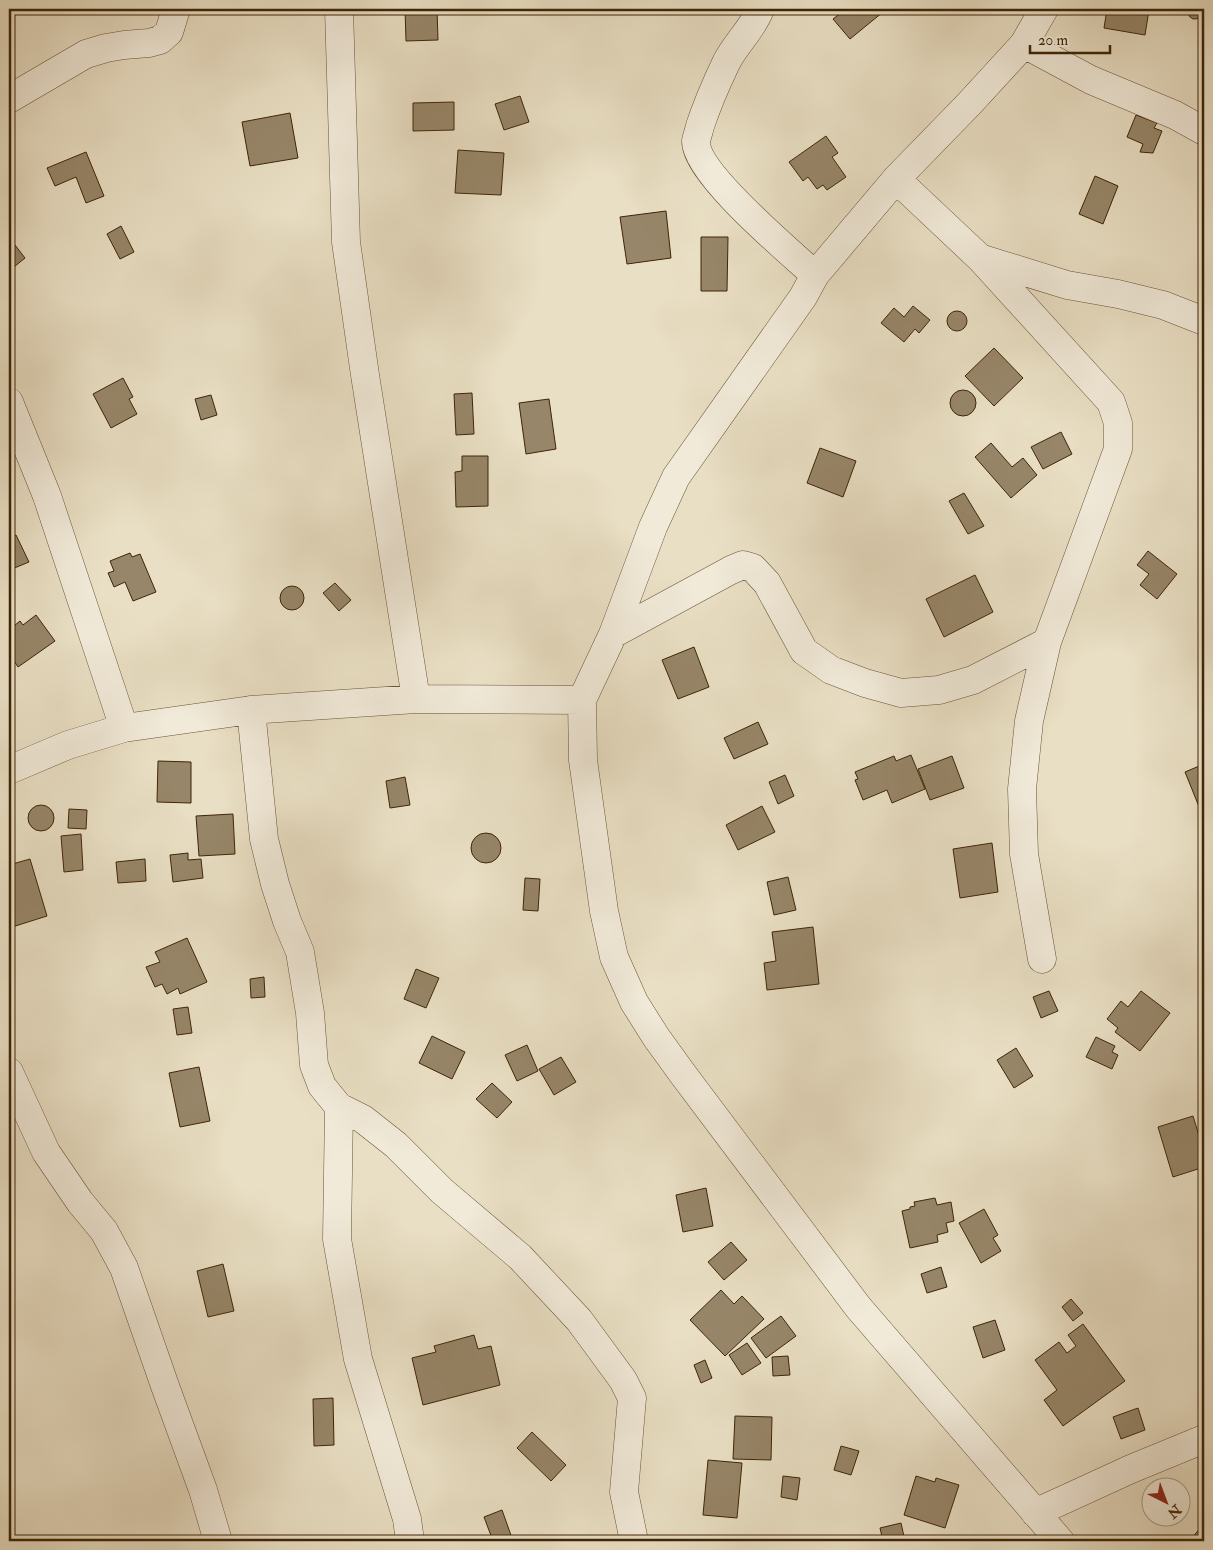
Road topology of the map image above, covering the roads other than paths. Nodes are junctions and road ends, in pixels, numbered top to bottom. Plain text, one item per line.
1 (176, 9) edge
2 (339, 9) edge
3 (760, 9) edge
4 (1044, 9) edge
5 (1024, 44) junction
6 (9, 99) edge
7 (1204, 130) edge
8 (896, 179) junction
9 (981, 259) junction
10 (815, 275) junction
11 (1204, 321) edge
12 (9, 402) edge
13 (613, 634) junction
14 (1047, 642) junction
15 (416, 699) junction
16 (582, 700) junction
17 (251, 710) junction
18 (124, 728) junction
19 (9, 770) edge
20 (1042, 959) dead end
21 (9, 1072) edge
22 (339, 1107) junction
23 (1204, 1439) edge
24 (1035, 1513) junction
25 (218, 1541) edge
26 (410, 1541) edge
27 (634, 1541) edge
28 (1060, 1541) edge

1 - 6 street
2 - 15 street
3 - 10 street
4 - 5 street
5 - 7 street
5 - 8 street
8 - 9 street
8 - 10 street
9 - 11 street
9 - 14 street
10 - 13 street
12 - 18 street
13 - 14 street
13 - 16 street
14 - 20 street
15 - 16 street
15 - 17 street
16 - 24 street
17 - 18 street
17 - 22 street
18 - 19 street
21 - 25 street
22 - 26 street
22 - 27 street
23 - 24 street
24 - 28 street

